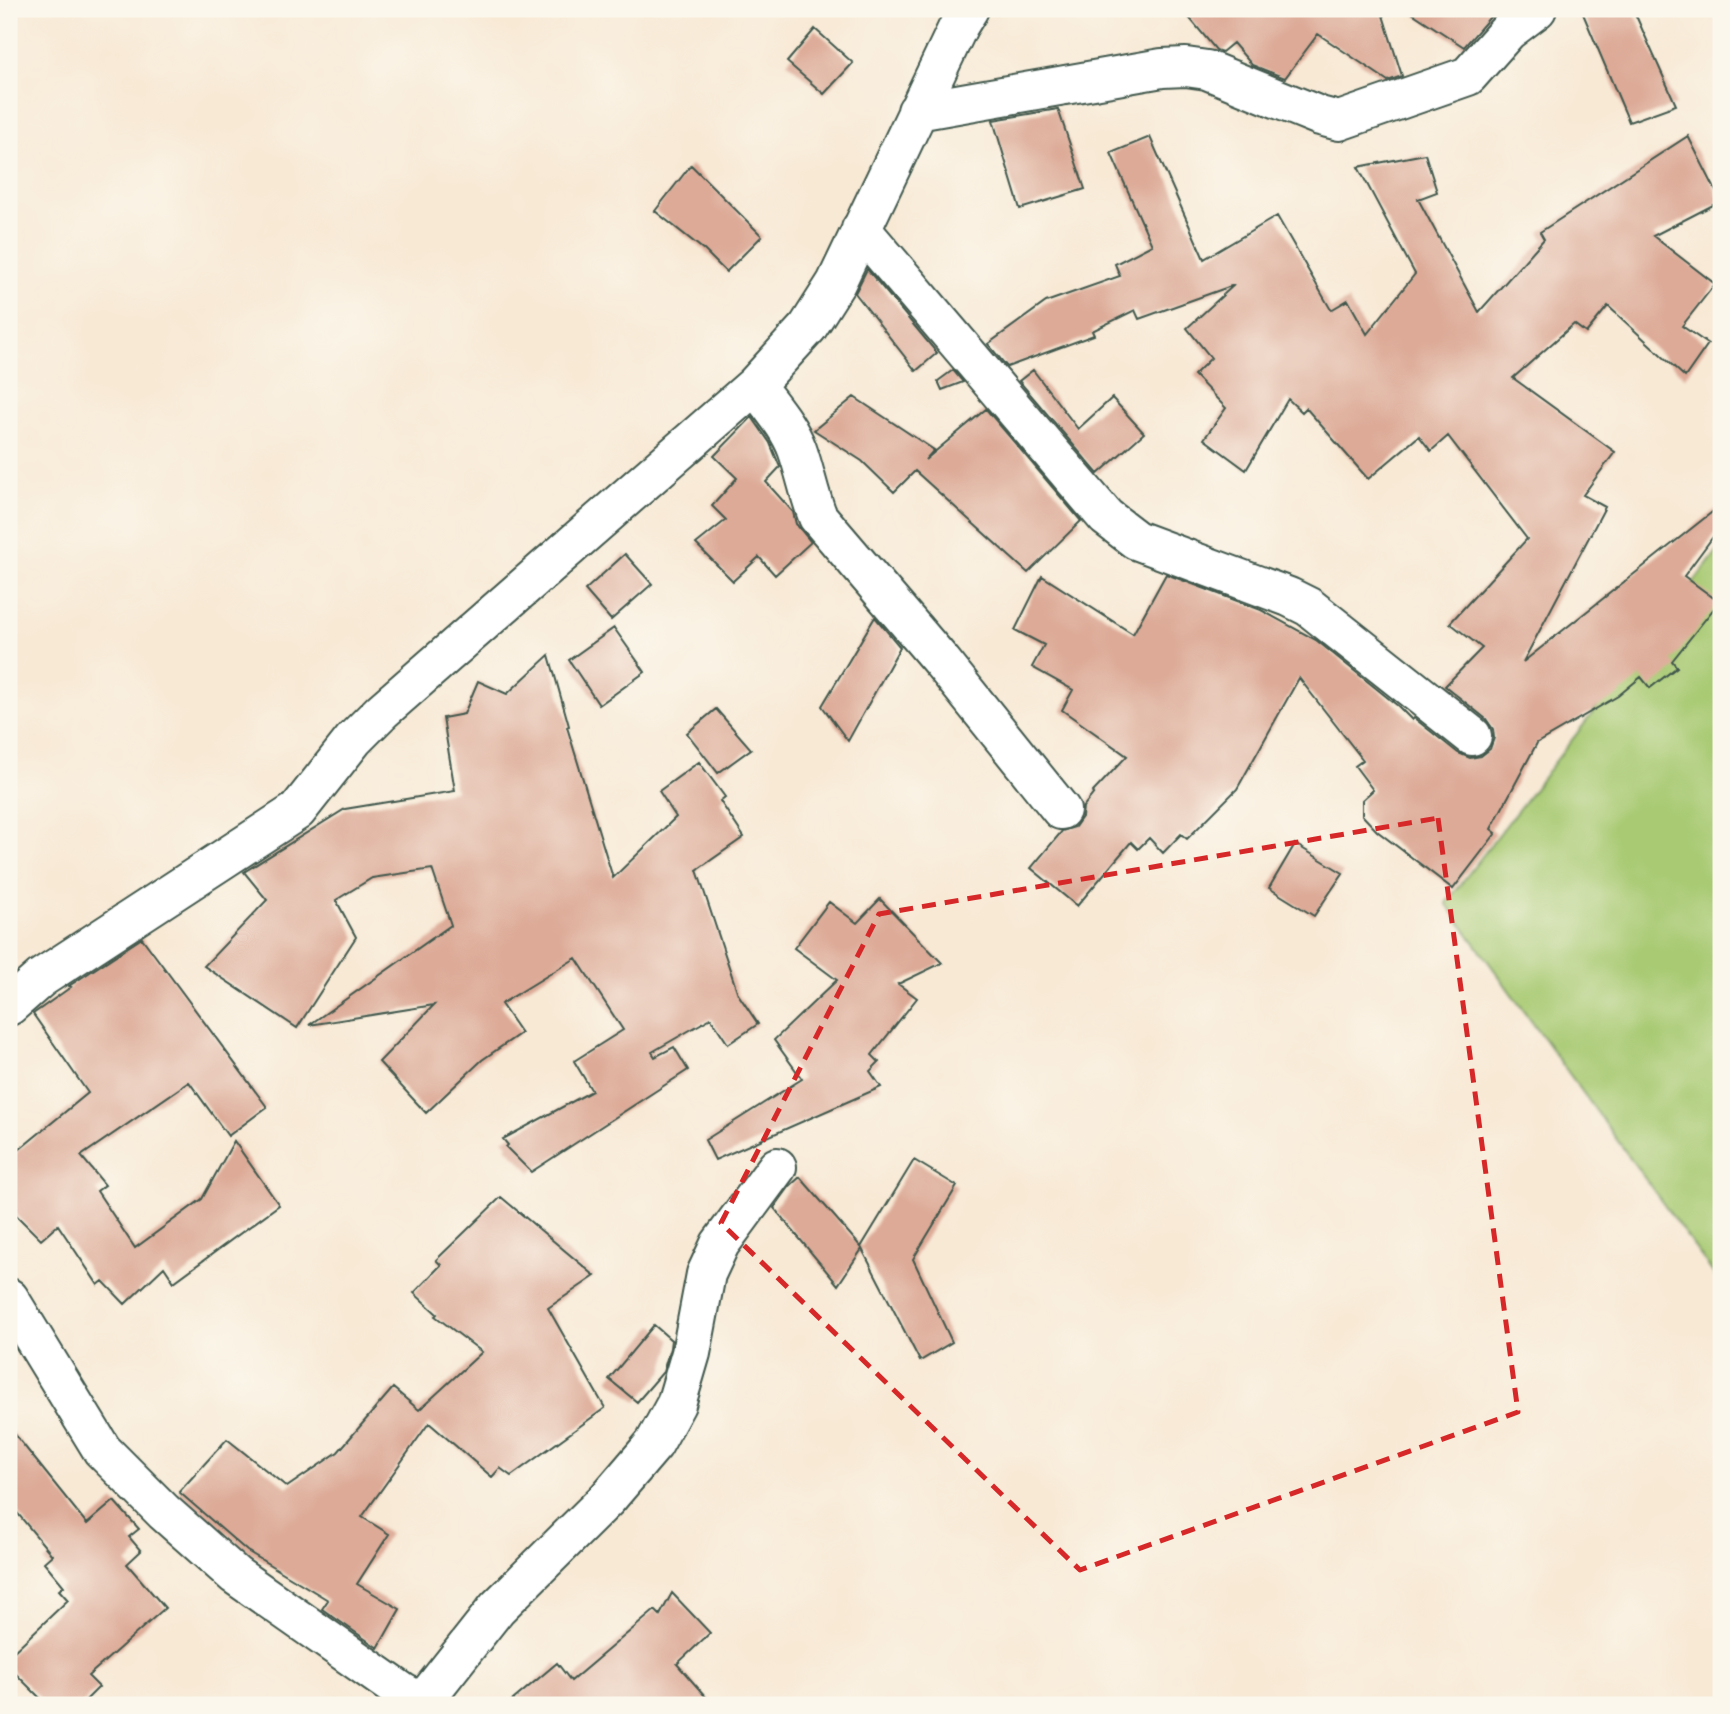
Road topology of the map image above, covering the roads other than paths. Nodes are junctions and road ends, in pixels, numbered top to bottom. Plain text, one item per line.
1 (969, 9) edge
2 (1537, 9) edge
3 (917, 111) junction
4 (861, 229) junction
5 (755, 385) junction
6 (1472, 736) dead end
7 (1061, 810) dead end
8 (41, 978) junction
9 (9, 1006) edge
10 (9, 1014) edge
11 (777, 1167) dead end
12 (9, 1298) edge
13 (424, 1704) edge

1 - 3 street
2 - 3 street
3 - 4 street
4 - 5 street
4 - 6 street
5 - 7 street
5 - 8 street
8 - 9 street
8 - 10 street
11 - 13 street
12 - 13 street

